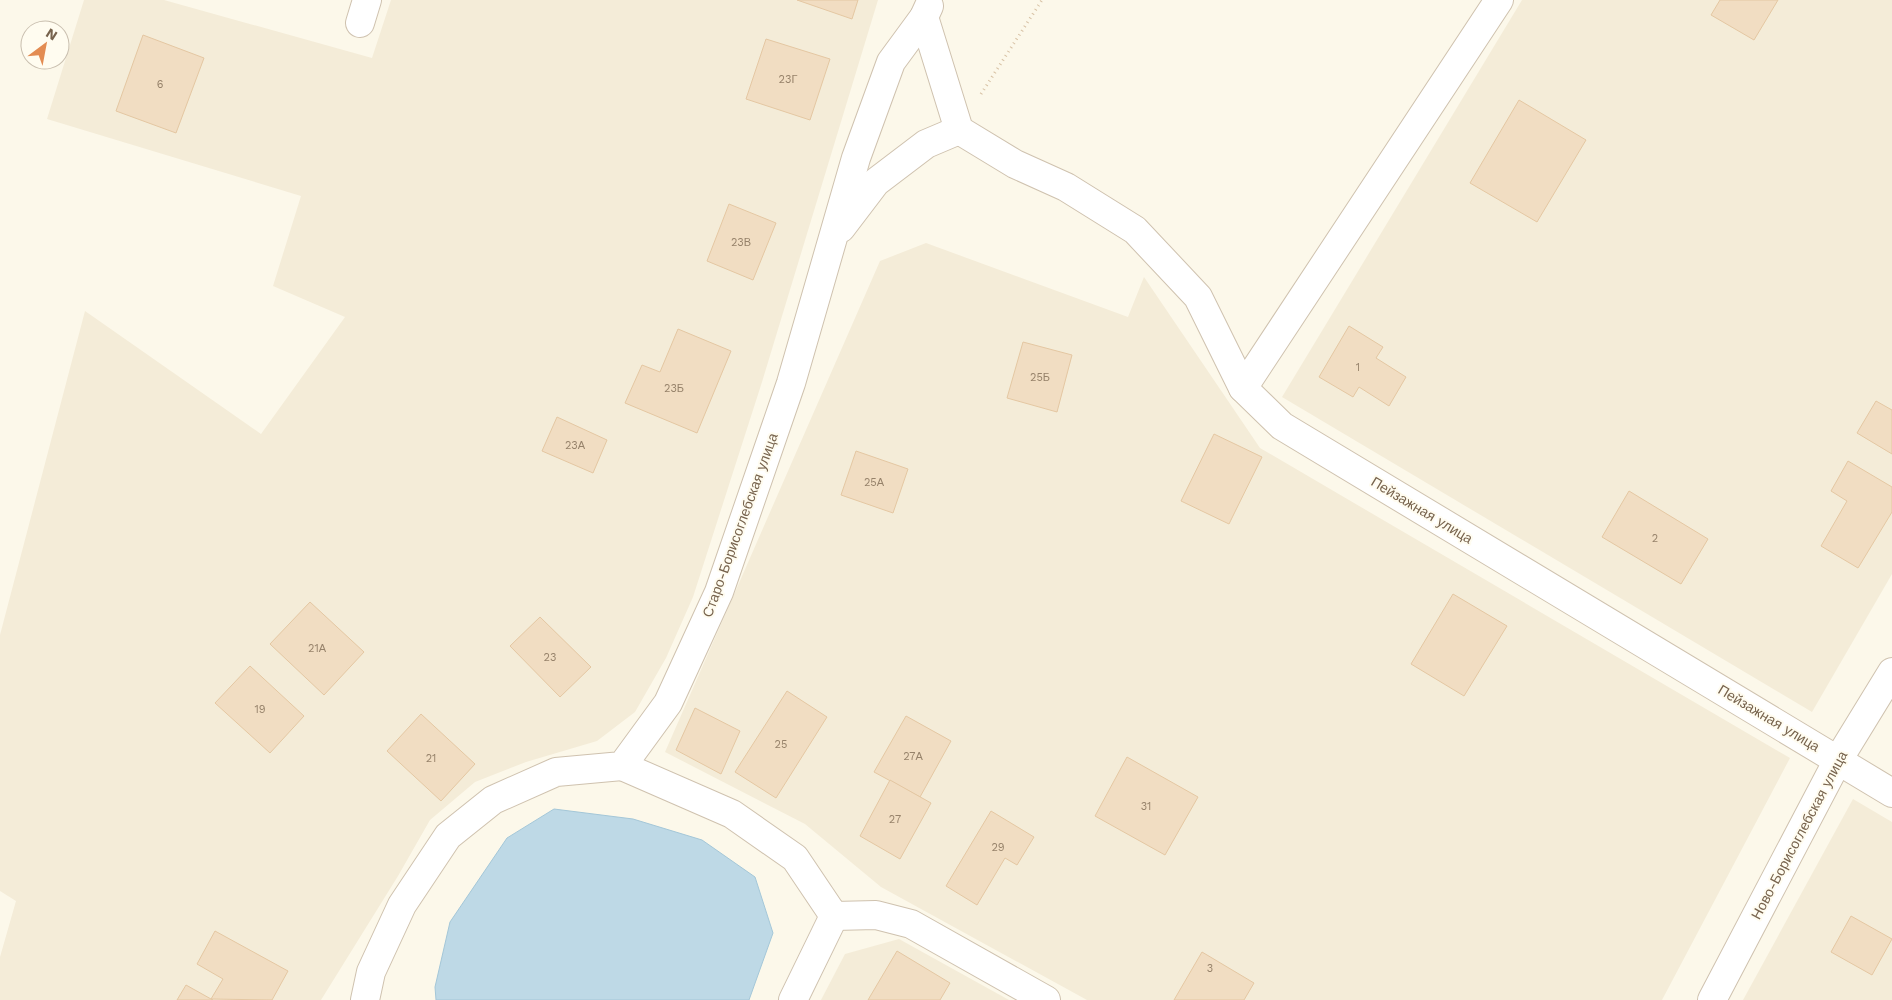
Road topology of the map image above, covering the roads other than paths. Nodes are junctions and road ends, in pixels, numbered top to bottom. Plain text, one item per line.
1 (1499, 0) edge
2 (928, 8) edge
3 (959, 130) junction
4 (831, 241) junction
5 (1243, 388) junction
6 (1892, 672) edge
7 (1838, 760) junction
8 (622, 766) junction
9 (1892, 793) edge
10 (834, 916) junction
11 (365, 1000) edge
12 (793, 1000) edge
13 (1046, 1000) edge
14 (1712, 1000) edge

1 - 5 street
2 - 3 street
2 - 4 street, Старо-Борисоглебская улица
3 - 4 street
3 - 5 street, Пейзажная улица
4 - 8 street, Старо-Борисоглебская улица
5 - 7 street, Пейзажная улица
6 - 7 street, Ново-Борисоглебская улица
7 - 9 street, Пейзажная улица
7 - 14 street, Ново-Борисоглебская улица
8 - 10 street
8 - 11 street
10 - 12 street
10 - 13 street

